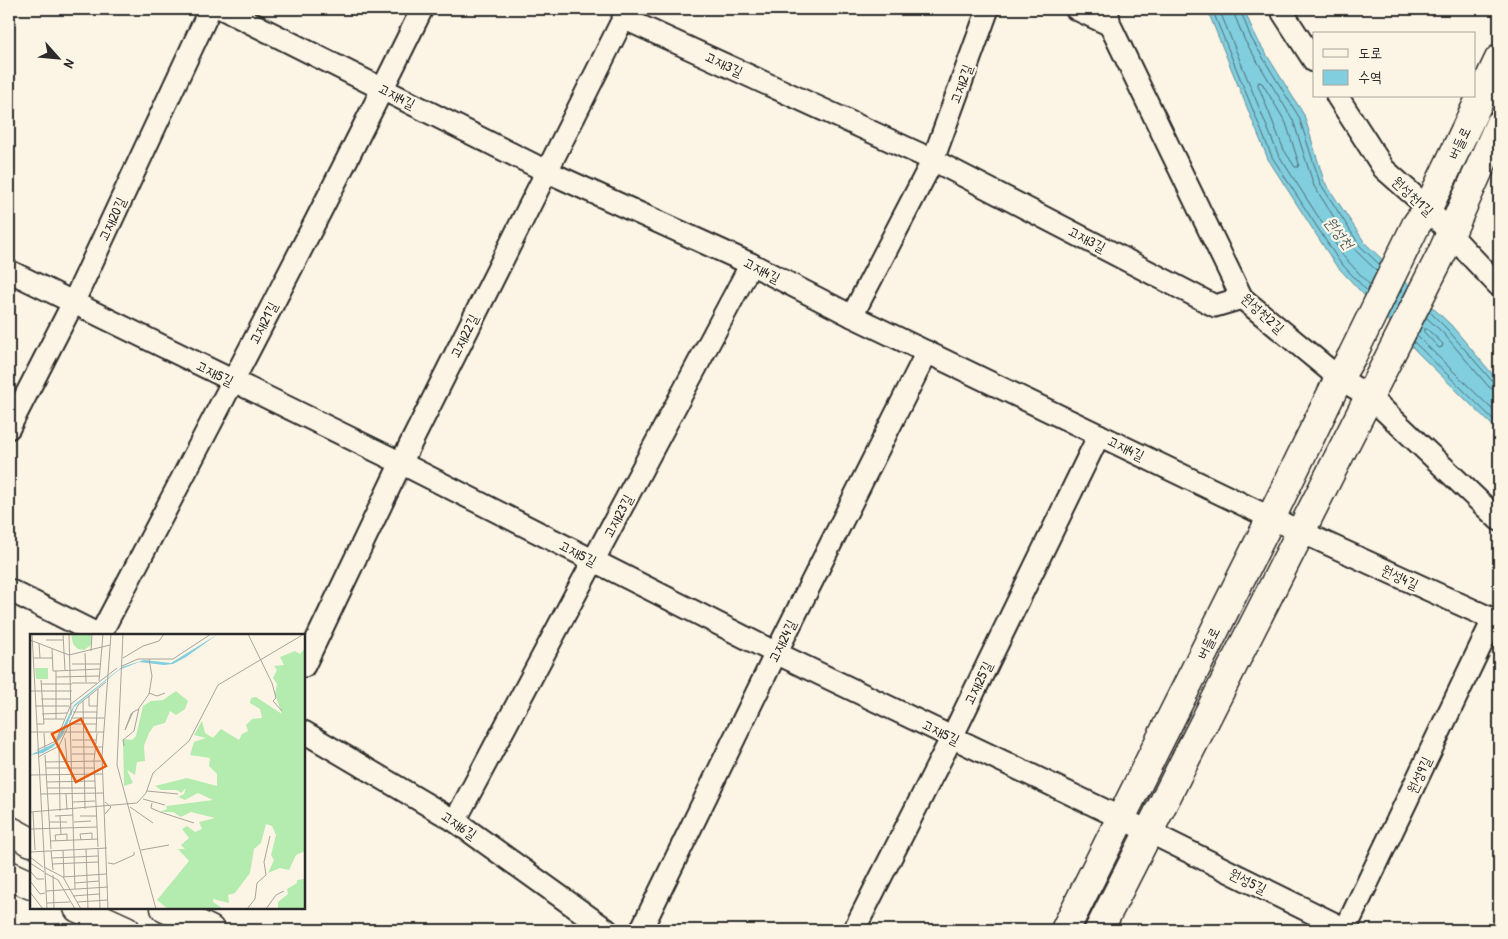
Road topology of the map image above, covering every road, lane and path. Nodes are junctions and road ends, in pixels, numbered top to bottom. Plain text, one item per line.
1 (210, 9) edge
2 (223, 9) edge
3 (422, 9) edge
4 (988, 9) edge
5 (1076, 9) edge
6 (1282, 9) edge
7 (625, 13) edge
8 (1108, 17) edge
9 (1313, 59) edge
10 (1499, 59) edge
11 (383, 89) junction
12 (1338, 98) edge
13 (1499, 125) edge
14 (933, 160) junction
15 (546, 171) junction
16 (1422, 216) junction
17 (1446, 244) junction
18 (751, 264) junction
19 (9, 271) edge
20 (1499, 286) edge
21 (1242, 298) junction
22 (73, 303) junction
23 (852, 316) junction
24 (926, 352) junction
25 (1345, 367) junction
26 (233, 382) junction
27 (1372, 390) junction
28 (9, 428) edge
29 (1099, 435) junction
30 (401, 464) junction
31 (1271, 518) junction
32 (1499, 520) edge
33 (1301, 532) junction
34 (594, 561) junction
35 (9, 590) edge
36 (1496, 621) edge
37 (98, 634) edge
38 (101, 634) edge
39 (776, 653) junction
40 (305, 664) edge
41 (305, 733) edge
42 (952, 737) junction
43 (1121, 818) junction
44 (455, 821) junction
45 (9, 830) edge
46 (1148, 831) junction
47 (30, 841) edge
48 (9, 875) edge
49 (30, 885) edge
50 (80, 909) edge
51 (174, 910) edge
52 (126, 930) edge
53 (210, 930) edge
54 (607, 930) edge
55 (641, 930) edge
56 (854, 930) edge
57 (1065, 930) edge
58 (1099, 930) edge
59 (1346, 930) edge

1 - 22 street, 고재20길
2 - 11 street, 고재4길
3 - 11 street, 고재21길
4 - 14 street, 고재2길
5 - 8 street
6 - 9 street
7 - 14 street, 고재3길
7 - 15 street, 고재22길
8 - 21 street, 원성천2길
10 - 16 street, 버들로
11 - 15 street, 고재4길
11 - 26 street, 고재21길
12 - 16 street, 원성천1길
13 - 17 street, 버들로
14 - 21 street, 고재3길
14 - 23 street
15 - 18 street, 고재4길
15 - 30 street, 고재22길
16 - 17 street, 원성천1길
16 - 25 street, 버들로
17 - 20 street, 원성천1길
17 - 27 street, 버들로
18 - 23 street, 고재4길
18 - 34 street, 고재23길
19 - 22 street, 고재5길
21 - 25 street, 원성천2길
22 - 26 street, 고재5길
22 - 28 street, 고재20길
23 - 24 street, 고재4길
24 - 29 street, 고재4길
24 - 39 street, 고재24길
25 - 27 street, 원성천2길
25 - 31 street, 버들로
26 - 30 street, 고재5길
26 - 38 street, 고재21길
27 - 32 street, 원성천2길
27 - 33 street
29 - 31 street, 고재4길
29 - 42 street, 고재25길
30 - 34 street, 고재5길
30 - 40 street, 고재22길
31 - 33 street, 고재4길
31 - 43 street, 버들로
33 - 36 street, 원성4길
33 - 46 street
34 - 39 street, 고재5길
34 - 44 street, 고재23길
35 - 37 street
36 - 59 street, 원성9길
39 - 42 street, 고재5길
39 - 55 street, 고재24길
41 - 44 street, 고재6길
42 - 43 street, 고재5길
42 - 56 street, 고재25길
43 - 46 street, 고재5길
43 - 57 street, 버들로
44 - 54 street, 고재6길
45 - 47 street
46 - 58 street
46 - 59 street, 원성5길
48 - 49 street
50 - 52 street
51 - 53 street

